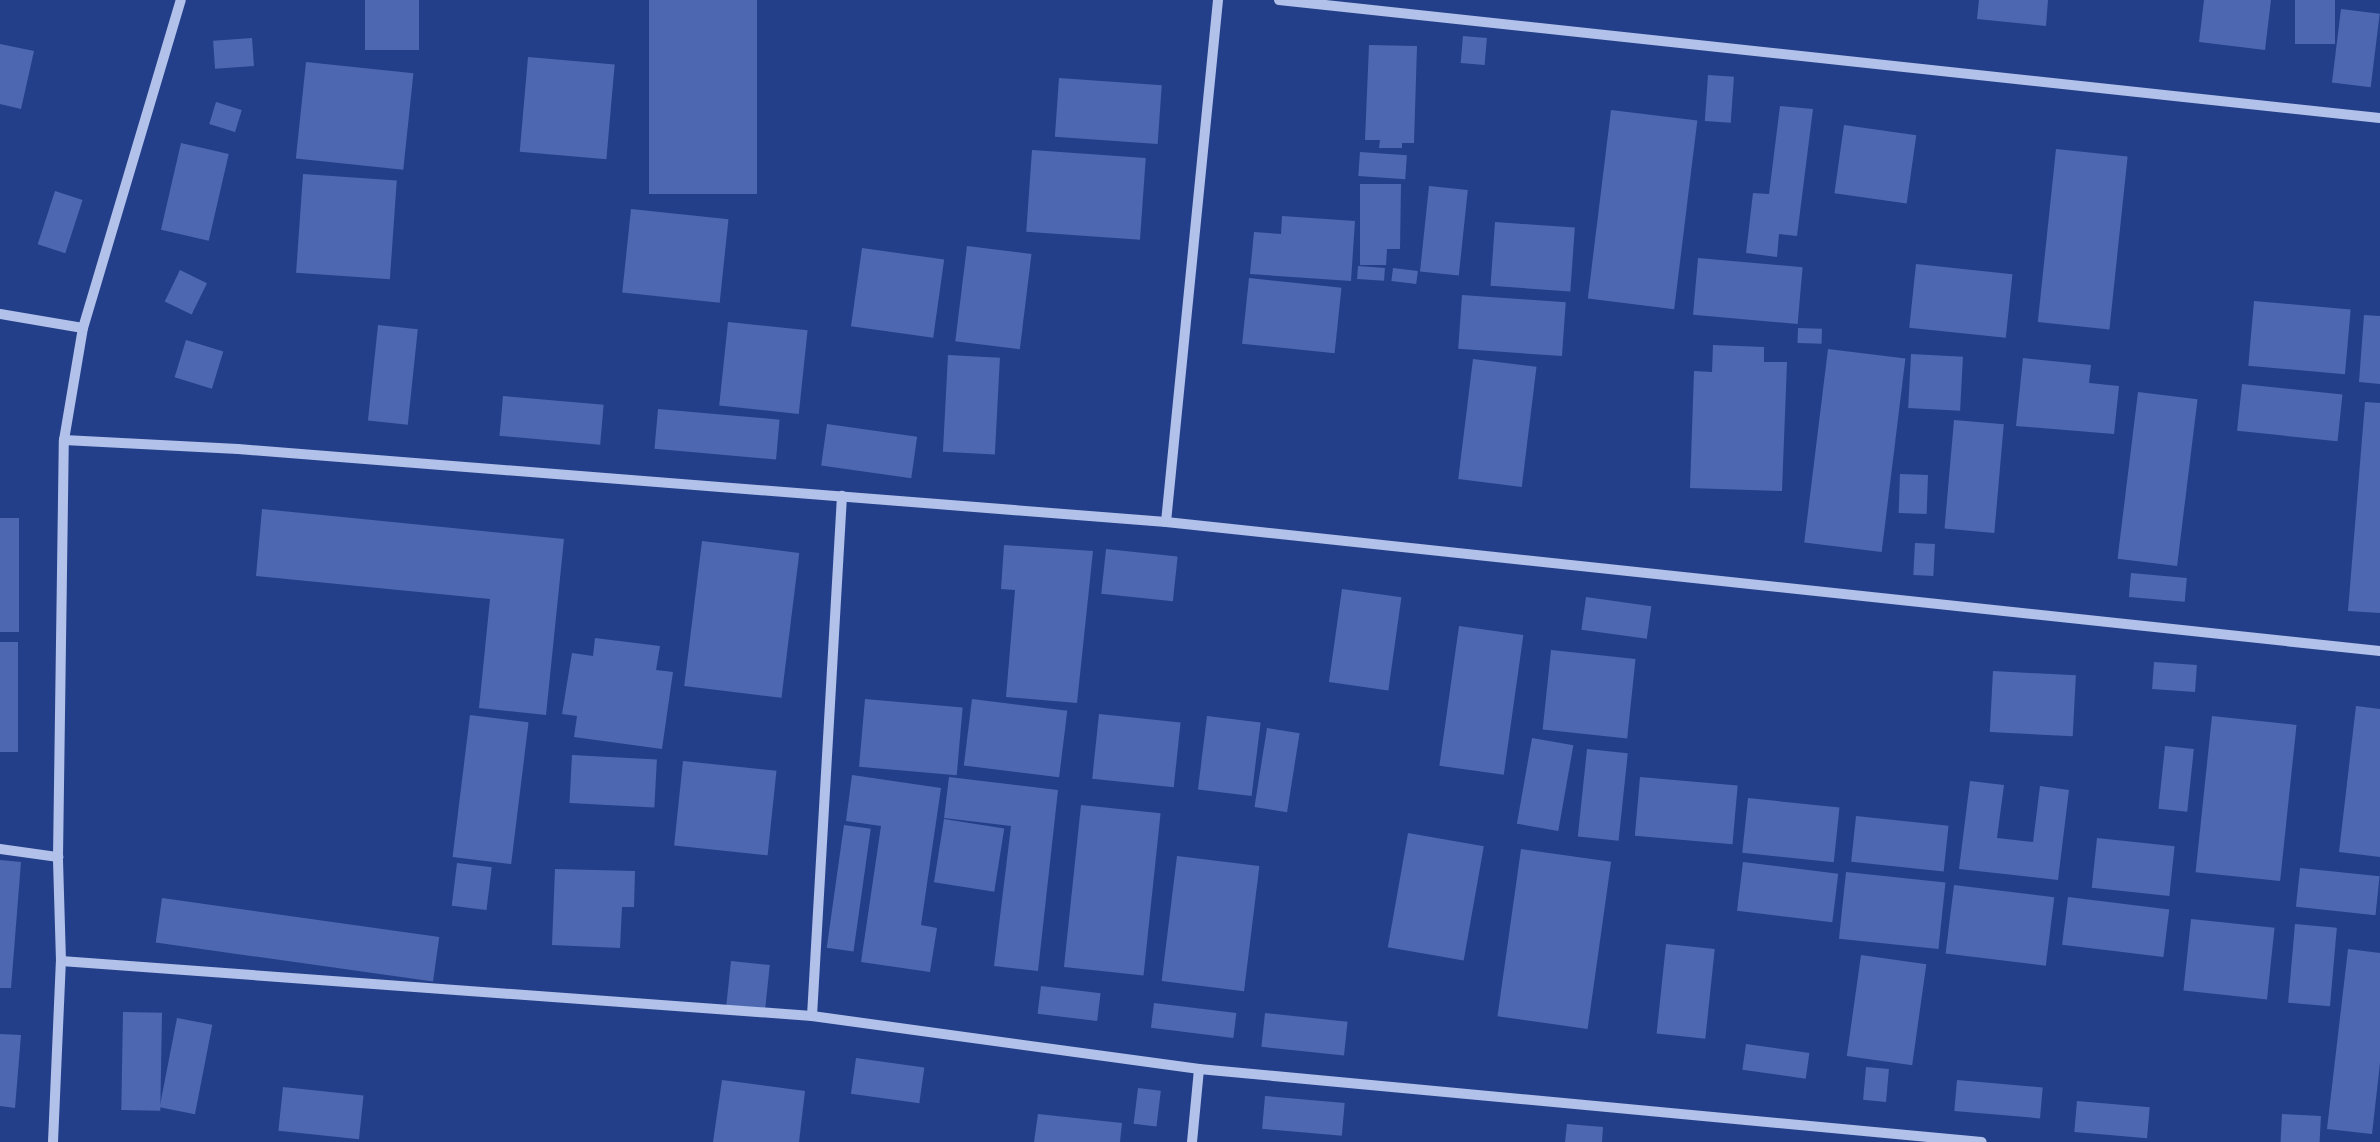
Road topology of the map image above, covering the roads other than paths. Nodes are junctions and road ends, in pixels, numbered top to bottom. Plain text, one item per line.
1 (181, 0) edge
2 (1218, 0) edge
3 (1279, 0) edge
4 (2380, 118) edge
5 (0, 314) edge
6 (83, 328) junction
7 (64, 440) junction
8 (842, 496) junction
9 (1166, 522) junction
10 (2380, 652) edge
11 (0, 850) edge
12 (58, 857) junction
13 (61, 961) junction
14 (812, 1016) junction
15 (1199, 1069) junction
16 (53, 1142) edge
17 (1192, 1142) edge
18 (1982, 1142) edge

1 - 6 street
2 - 9 street
3 - 4 street
5 - 6 street
6 - 7 street
7 - 8 street
7 - 12 street
8 - 9 street
8 - 14 street
9 - 10 street
11 - 12 street
12 - 13 street
13 - 14 street
13 - 16 street
14 - 15 street
15 - 17 street
15 - 18 street

